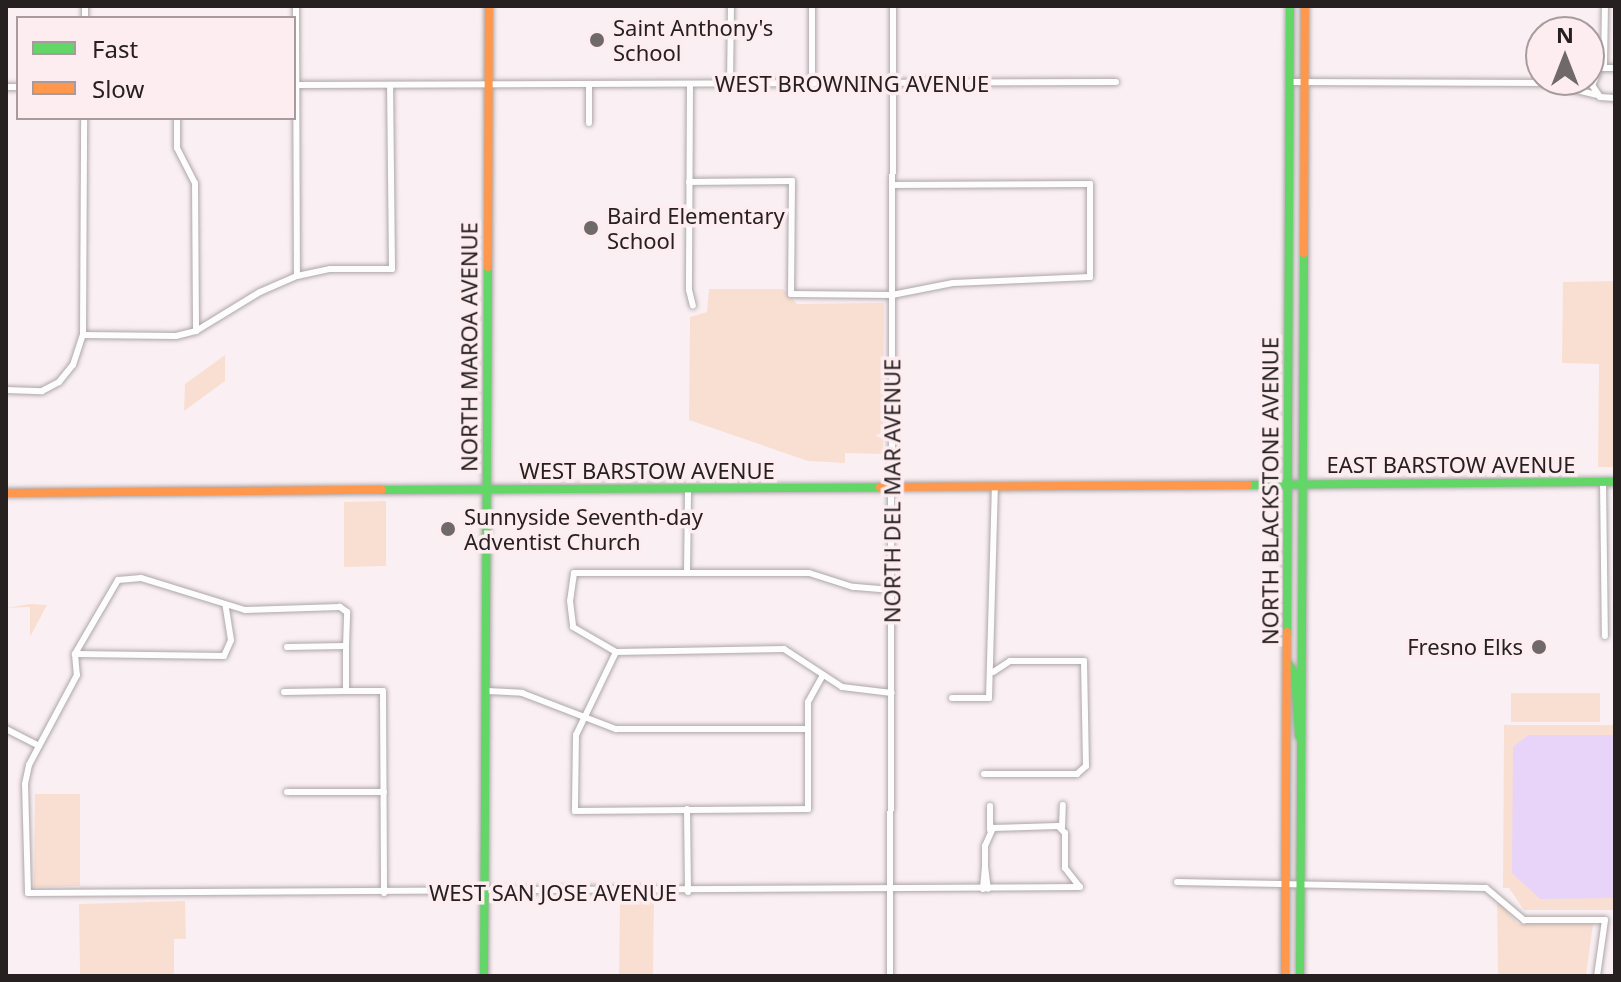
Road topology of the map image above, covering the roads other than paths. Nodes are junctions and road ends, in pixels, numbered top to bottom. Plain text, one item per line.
1 (489, 6) edge
2 (731, 6) edge
3 (812, 6) edge
4 (893, 6) edge
5 (1290, 6) edge
6 (1305, 6) edge
7 (1116, 82) dead end
8 (1290, 82) junction
9 (1305, 82) junction
10 (1525, 82) edge
11 (812, 84) junction
12 (893, 84) junction
13 (296, 85) edge
14 (390, 85) junction
15 (488, 85) junction
16 (589, 85) junction
17 (690, 85) junction
18 (730, 85) junction
19 (84, 120) edge
20 (177, 120) edge
21 (295, 120) edge
22 (589, 123) dead end
23 (689, 182) junction
24 (893, 185) junction
25 (297, 276) junction
26 (892, 295) junction
27 (693, 306) dead end
28 (196, 331) junction
29 (83, 335) junction
30 (6, 390) edge
31 (1603, 482) junction
32 (1615, 482) edge
33 (1303, 484) junction
34 (1288, 485) junction
35 (486, 488) junction
36 (995, 488) junction
37 (688, 490) junction
38 (891, 490) junction
39 (6, 493) edge
40 (687, 573) junction
41 (891, 590) junction
42 (225, 604) junction
43 (1605, 636) dead end
44 (346, 646) junction
45 (287, 647) dead end
46 (616, 652) junction
47 (75, 654) junction
48 (1287, 662) junction
49 (993, 672) junction
50 (823, 675) junction
51 (346, 691) junction
52 (488, 691) junction
53 (284, 692) dead end
54 (892, 693) junction
55 (952, 698) dead end
56 (583, 719) junction
57 (6, 729) edge
58 (808, 729) junction
59 (1301, 738) junction
60 (38, 745) junction
61 (984, 774) dead end
62 (287, 792) dead end
63 (384, 792) junction
64 (1063, 805) dead end
65 (990, 806) dead end
66 (687, 809) junction
67 (1062, 828) junction
68 (990, 830) junction
69 (1177, 882) dead end
70 (1286, 883) junction
71 (1301, 883) junction
72 (985, 889) junction
73 (891, 890) junction
74 (485, 892) junction
75 (688, 892) junction
76 (384, 893) junction
77 (484, 976) edge
78 (890, 976) edge
79 (1285, 976) edge
80 (1300, 976) edge
81 (1597, 976) edge

1 - 15 main road, NORTH MAROA AVENUE
2 - 18 street
3 - 11 street
4 - 12 street, NORTH DEL MAR AVENUE
5 - 8 main road, NORTH BLACKSTONE AVENUE
6 - 9 main road, NORTH BLACKSTONE AVENUE
7 - 12 street, WEST BROWNING AVENUE
8 - 9 street
8 - 34 main road, NORTH BLACKSTONE AVENUE
9 - 10 street
9 - 33 main road, NORTH BLACKSTONE AVENUE
11 - 12 street, WEST BROWNING AVENUE
11 - 18 street, WEST BROWNING AVENUE
12 - 24 street, NORTH DEL MAR AVENUE
13 - 14 street, WEST BROWNING AVENUE
14 - 15 street, WEST BROWNING AVENUE
14 - 25 street
15 - 16 street, WEST BROWNING AVENUE
15 - 35 main road, NORTH MAROA AVENUE
16 - 17 street, WEST BROWNING AVENUE
16 - 22 street
17 - 18 street, WEST BROWNING AVENUE
17 - 23 street
19 - 29 street
20 - 28 street
21 - 25 street
23 - 26 street
23 - 27 street
24 - 26 street, NORTH DEL MAR AVENUE
24 - 26 street
25 - 28 street
26 - 38 street, NORTH DEL MAR AVENUE
28 - 29 street
29 - 30 street
31 - 32 main road, EAST BARSTOW AVENUE
31 - 33 main road, EAST BARSTOW AVENUE
31 - 43 street
33 - 34 main road, EAST BARSTOW AVENUE
33 - 59 main road, NORTH BLACKSTONE AVENUE
34 - 36 main road, WEST BARSTOW AVENUE
34 - 48 main road, NORTH BLACKSTONE AVENUE
35 - 37 main road, WEST BARSTOW AVENUE
35 - 39 main road, WEST BARSTOW AVENUE
35 - 52 main road, NORTH MAROA AVENUE
36 - 38 main road, WEST BARSTOW AVENUE
36 - 49 street
37 - 38 main road, WEST BARSTOW AVENUE
37 - 40 street
38 - 41 street, NORTH DEL MAR AVENUE
40 - 41 street
40 - 46 street
41 - 54 street, NORTH DEL MAR AVENUE
42 - 44 street
42 - 47 street
42 - 47 street
44 - 45 street
44 - 51 street
46 - 50 street
46 - 56 street
47 - 60 street
48 - 59 main road
48 - 70 main road, NORTH BLACKSTONE AVENUE
49 - 55 street
49 - 61 street
50 - 54 street
50 - 58 street
51 - 53 street
51 - 63 street
52 - 56 street
52 - 74 main road, NORTH MAROA AVENUE
54 - 73 street, NORTH DEL MAR AVENUE
56 - 58 street
56 - 66 street
57 - 60 street
58 - 66 street
59 - 71 main road, NORTH BLACKSTONE AVENUE
60 - 76 street, WEST SAN JOSE AVENUE
62 - 63 street
63 - 76 street
64 - 67 street
65 - 68 street
66 - 75 street
67 - 68 street
67 - 72 street, WEST SAN JOSE AVENUE
68 - 72 street
69 - 70 street
70 - 71 street
70 - 79 main road, NORTH BLACKSTONE AVENUE
71 - 80 main road, NORTH BLACKSTONE AVENUE
71 - 81 street
72 - 73 street, WEST SAN JOSE AVENUE
73 - 75 street, WEST SAN JOSE AVENUE
73 - 78 street, NORTH DEL MAR AVENUE
74 - 75 street, WEST SAN JOSE AVENUE
74 - 76 street, WEST SAN JOSE AVENUE
74 - 77 main road, NORTH MAROA AVENUE

